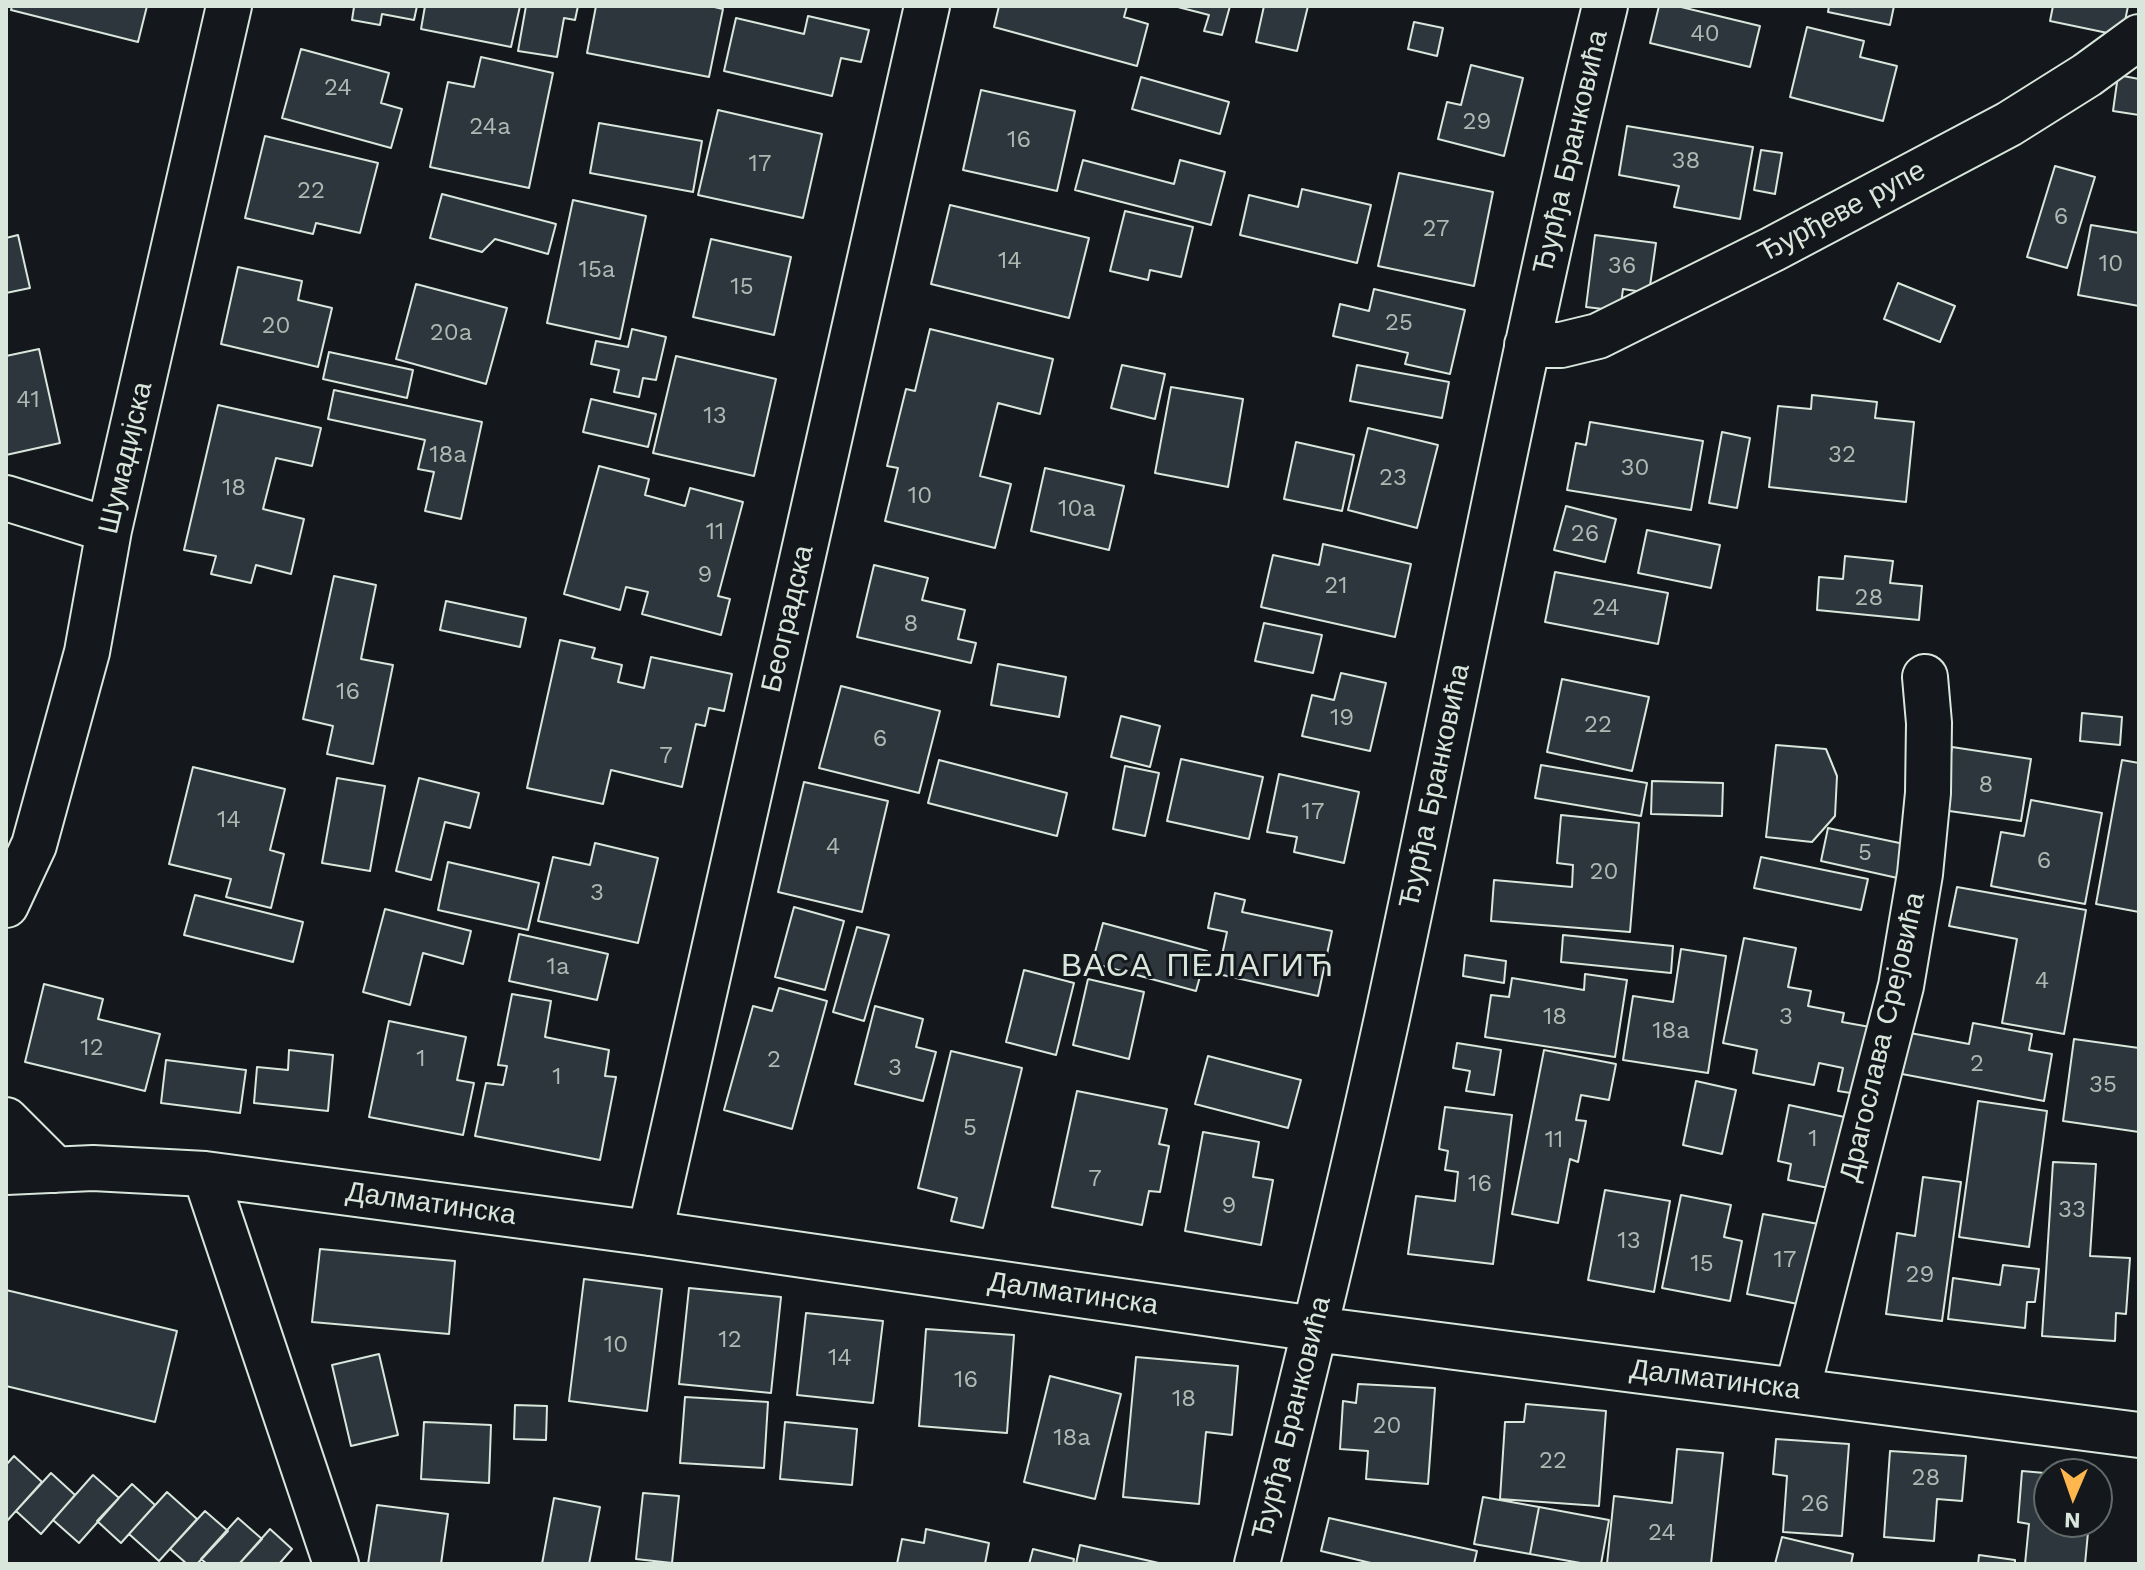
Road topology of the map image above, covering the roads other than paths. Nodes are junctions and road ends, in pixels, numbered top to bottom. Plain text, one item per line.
1 (229, 6) edge
2 (927, 6) edge
3 (1605, 6) edge
4 (2139, 37) edge
5 (1527, 345) junction
6 (6, 498) edge
7 (109, 530) junction
8 (1925, 677) dead end
9 (6, 905) edge
10 (6, 1120) edge
11 (56, 1170) junction
12 (6, 1172) edge
13 (205, 1174) junction
14 (650, 1233) junction
15 (1315, 1329) junction
16 (1797, 1391) junction
17 (2139, 1435) edge
18 (336, 1564) edge
19 (1257, 1564) edge

1 - 7 street, Шумадијска
2 - 14 street, Београдска
3 - 5 street, Ђурђа Бранковића
4 - 5 street, Ђурђеве рупе
5 - 15 street, Ђурђа Бранковића
6 - 7 street
7 - 9 street, Шумадијска
8 - 16 street, Драгослава Срејовића
10 - 11 street
11 - 12 street, Далматинска
11 - 13 street, Далматинска
13 - 14 street, Далматинска
13 - 18 street
14 - 15 street, Далматинска
15 - 16 street, Далматинска
15 - 19 street, Ђурђа Бранковића
16 - 17 street, Далматинска

